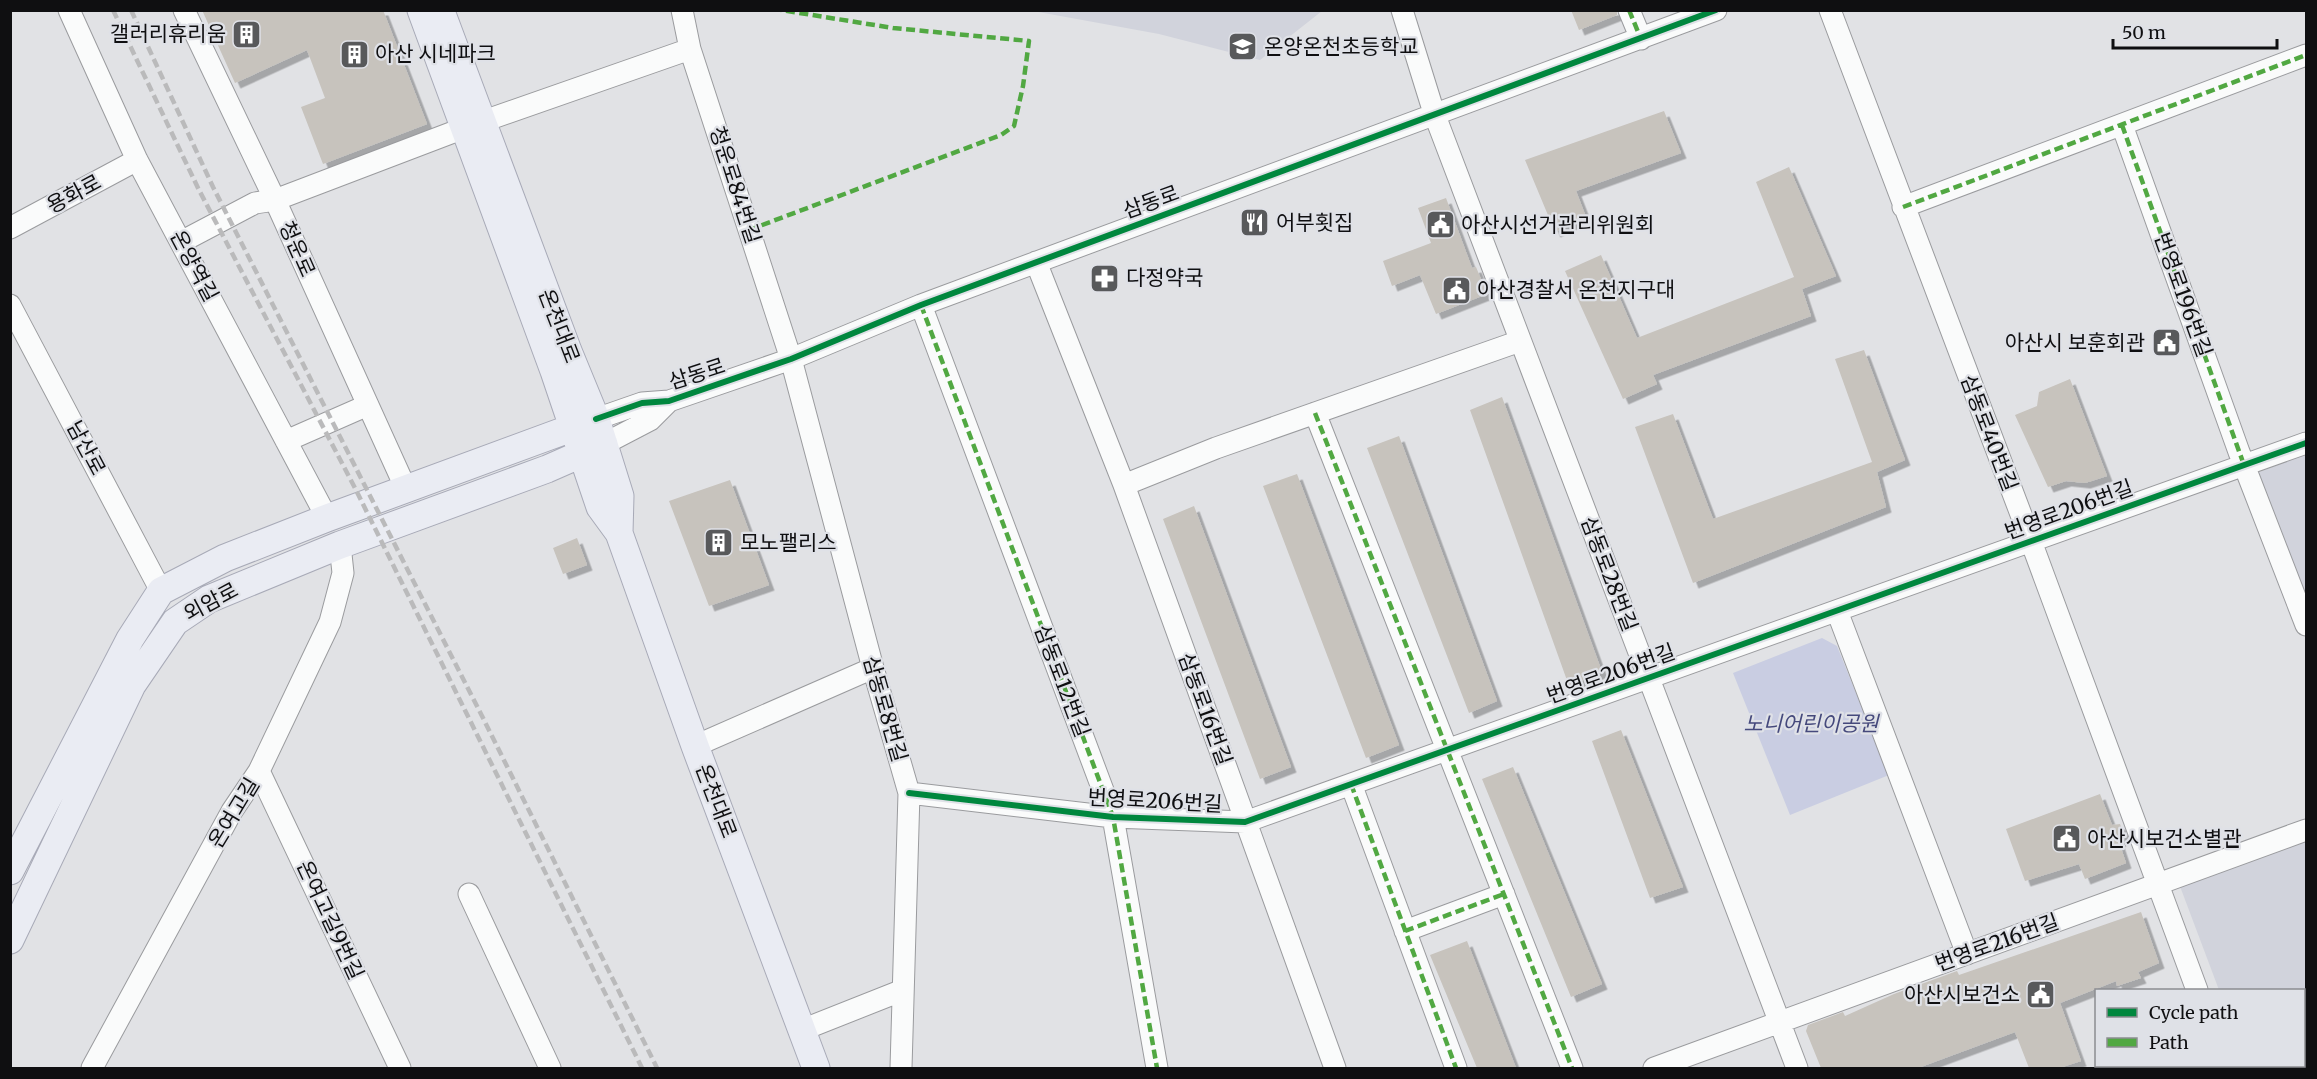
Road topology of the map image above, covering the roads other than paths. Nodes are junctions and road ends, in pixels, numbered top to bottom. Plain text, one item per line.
1 (69, 10) edge
2 (184, 10) edge
3 (421, 10) edge
4 (441, 10) edge
5 (682, 10) edge
6 (1402, 10) edge
7 (1629, 10) edge
8 (1716, 10) edge
9 (1830, 10) edge
10 (1641, 39) junction
11 (690, 49) junction
12 (2307, 55) edge
13 (1434, 113) junction
14 (473, 125) junction
15 (2122, 125) junction
16 (137, 160) junction
17 (275, 200) junction
18 (1904, 207) junction
19 (10, 228) edge
20 (181, 242) junction
21 (1036, 262) junction
22 (10, 305) edge
23 (921, 305) junction
24 (1520, 340) junction
25 (790, 359) junction
26 (669, 401) junction
27 (368, 405) junction
28 (1315, 412) junction
29 (585, 423) junction
30 (286, 441) junction
31 (2307, 443) edge
32 (593, 449) junction
33 (2244, 465) junction
34 (1124, 485) junction
35 (406, 489) junction
36 (327, 518) junction
37 (2031, 541) junction
38 (340, 545) junction
39 (161, 591) junction
40 (1837, 610) junction
41 (2307, 625) edge
42 (873, 668) junction
43 (1648, 678) junction
44 (695, 746) junction
45 (1447, 750) junction
46 (259, 771) junction
47 (1351, 784) junction
48 (909, 793) junction
49 (1113, 816) junction
50 (1245, 822) junction
51 (2307, 830) edge
52 (10, 871) edge
53 (2158, 884) junction
54 (469, 894) dead end
55 (1504, 894) junction
56 (1405, 931) junction
57 (10, 940) edge
58 (1968, 954) junction
59 (2197, 989) edge
60 (903, 990) junction
61 (1781, 1022) junction
62 (802, 1030) junction
63 (92, 1068) edge
64 (400, 1068) edge
65 (550, 1068) edge
66 (816, 1068) edge
67 (902, 1068) edge
68 (1157, 1068) edge
69 (1335, 1068) edge
70 (1456, 1068) edge
71 (1572, 1068) edge
72 (1654, 1068) edge
73 (1797, 1068) edge

1 - 16 street, 온양역길
2 - 17 street, 청운로
3 - 14 main road, 온천대로
4 - 14 main road, 온천대로
5 - 11 street, 청운로84번길
6 - 13 street, 삼동로28번길
7 - 10 street
8 - 10 street, 삼동로
9 - 18 street, 삼동로40번길
10 - 13 street, 삼동로
11 - 14 street
11 - 25 street, 청운로84번길
12 - 15 street
13 - 21 street, 삼동로
13 - 24 street, 삼동로28번길
14 - 17 street
14 - 29 main road, 온천대로
15 - 18 street
15 - 33 street, 번영로196번길
16 - 19 street, 용화로
16 - 20 street, 온양역길
17 - 20 street
17 - 27 street, 청운로
18 - 37 street, 삼동로40번길
20 - 30 street, 온양역길
21 - 23 street, 삼동로
21 - 34 street, 삼동로16번길
22 - 39 street, 남산로
23 - 25 street, 삼동로
23 - 49 street, 삼동로12번길
24 - 28 street
24 - 43 street, 삼동로28번길
25 - 26 street, 삼동로
25 - 42 street, 삼동로8번길
26 - 29 street, 삼동로
26 - 32 street, 삼동로
27 - 30 street
27 - 35 street, 청운로
28 - 34 street
28 - 45 street
29 - 32 main road, 온천대로
29 - 35 main road, 외암로
30 - 36 street, 온양역길
31 - 33 street, 번영로206번길
32 - 38 main road, 외암로
32 - 44 main road, 온천대로
33 - 37 street, 번영로206번길
33 - 41 street
34 - 50 street, 삼동로16번길
35 - 36 main road, 외암로
36 - 39 main road, 외암로
37 - 40 street, 번영로206번길
37 - 53 street, 삼동로40번길
38 - 46 street, 온여고길
38 - 57 main road, 외암로
39 - 52 main road, 외암로
40 - 43 street, 번영로206번길
40 - 58 street
42 - 44 street
42 - 48 street, 삼동로8번길
43 - 45 street, 번영로206번길
43 - 61 street, 삼동로28번길
44 - 62 main road, 온천대로
45 - 47 street, 번영로206번길
45 - 55 street
46 - 63 street, 온여고길
46 - 64 street, 온여고길9번길
47 - 50 street, 번영로206번길
47 - 56 street
48 - 49 street, 번영로206번길
48 - 60 street, 삼동로8번길
49 - 50 street, 번영로206번길
49 - 68 street, 삼동로12번길
50 - 69 street, 삼동로16번길
51 - 53 street, 번영로216번길
53 - 58 street, 번영로216번길
53 - 59 street, 삼동로40번길
54 - 65 street
55 - 56 street
55 - 71 street
56 - 70 street
58 - 61 street, 번영로216번길
60 - 62 street
60 - 67 street, 삼동로8번길
61 - 72 street, 번영로216번길
61 - 73 street, 삼동로28번길
62 - 66 main road, 온천대로

